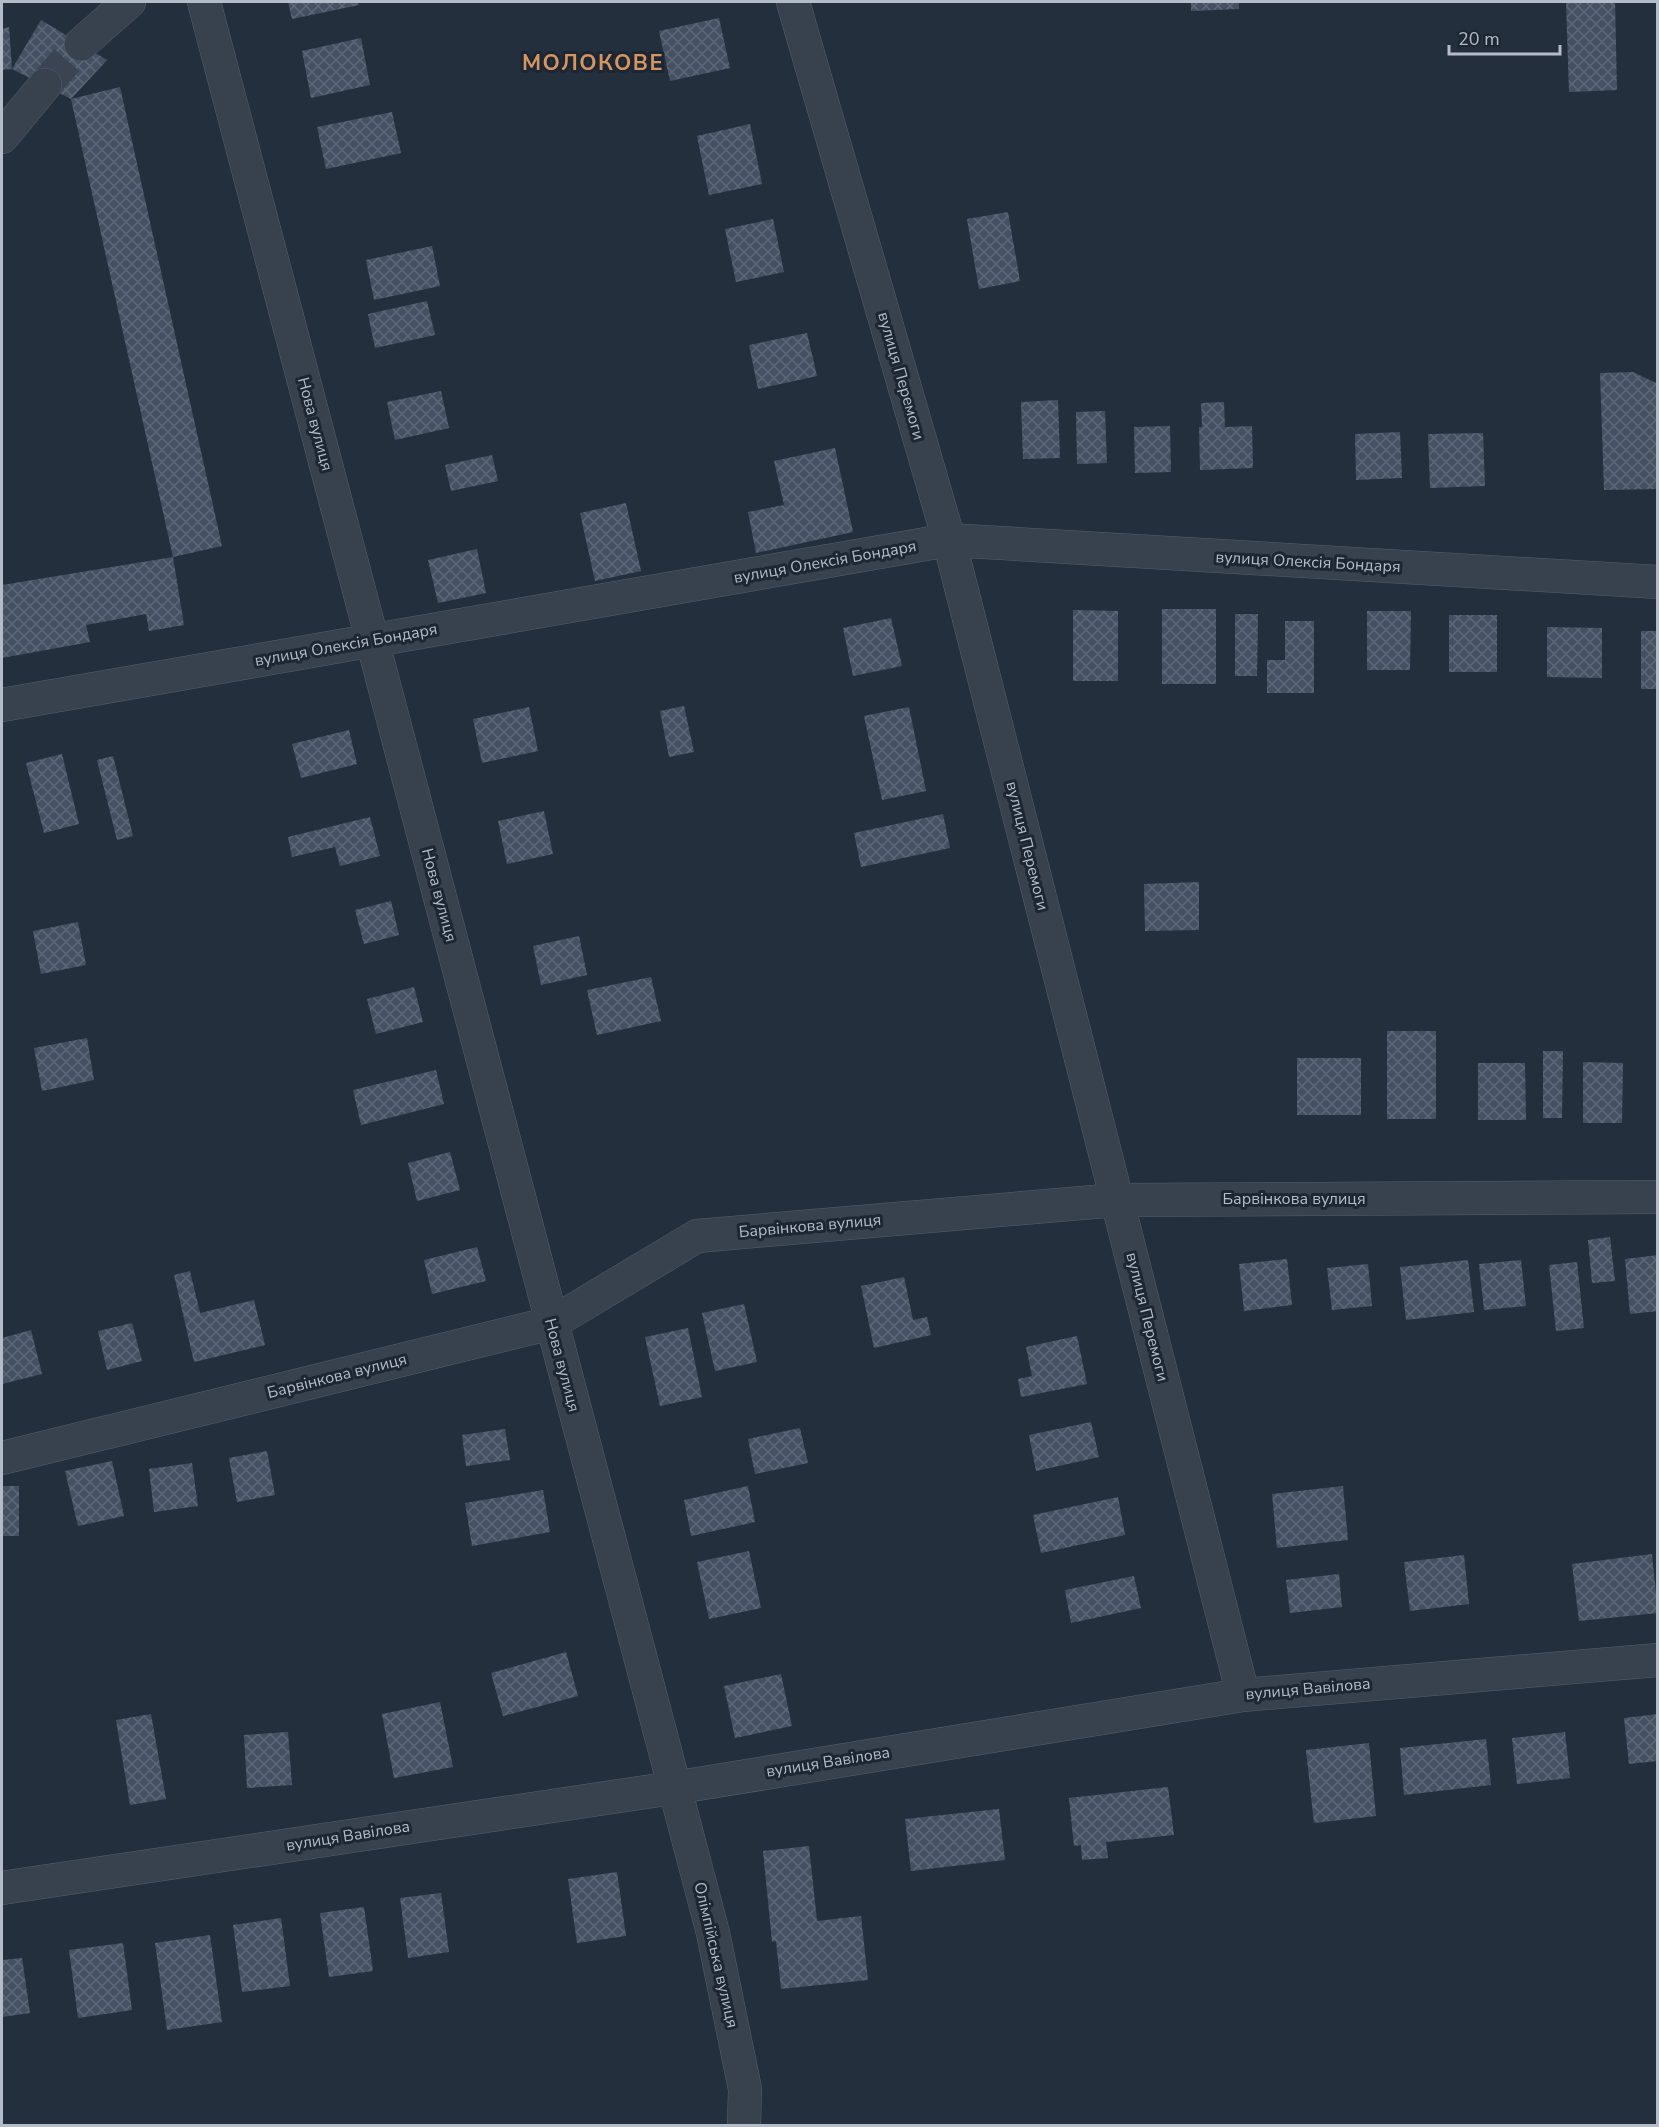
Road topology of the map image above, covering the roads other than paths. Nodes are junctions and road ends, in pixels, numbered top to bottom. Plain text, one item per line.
1 (129, 2) edge
2 (204, 2) edge
3 (793, 2) edge
4 (81, 44) tunnel mouth
5 (45, 85) tunnel mouth
6 (2, 137) edge
7 (949, 540) junction
8 (1658, 582) edge
9 (372, 640) junction
10 (2, 705) edge
11 (1658, 1197) edge
12 (1117, 1200) junction
13 (552, 1323) junction
14 (2, 1458) edge
15 (1658, 1660) edge
16 (1244, 1695) junction
17 (673, 1788) junction
18 (2, 1888) edge
19 (744, 2126) edge

1 - 4 street
2 - 9 street, Нова вулиця
3 - 7 street, вулиця Перемоги
5 - 6 street
7 - 8 street, вулиця Олексія Бондаря
7 - 9 street, вулиця Олексія Бондаря
7 - 12 street, вулиця Перемоги
9 - 10 street, вулиця Олексія Бондаря
9 - 13 street, Нова вулиця
11 - 12 street, Барвінкова вулиця
12 - 13 street, Барвінкова вулиця
12 - 16 street, вулиця Перемоги
13 - 14 street, Барвінкова вулиця
13 - 17 street, Нова вулиця
15 - 16 street, вулиця Вавілова
16 - 17 street, вулиця Вавілова
17 - 18 street, вулиця Вавілова
17 - 19 street, Олімпійська вулиця

